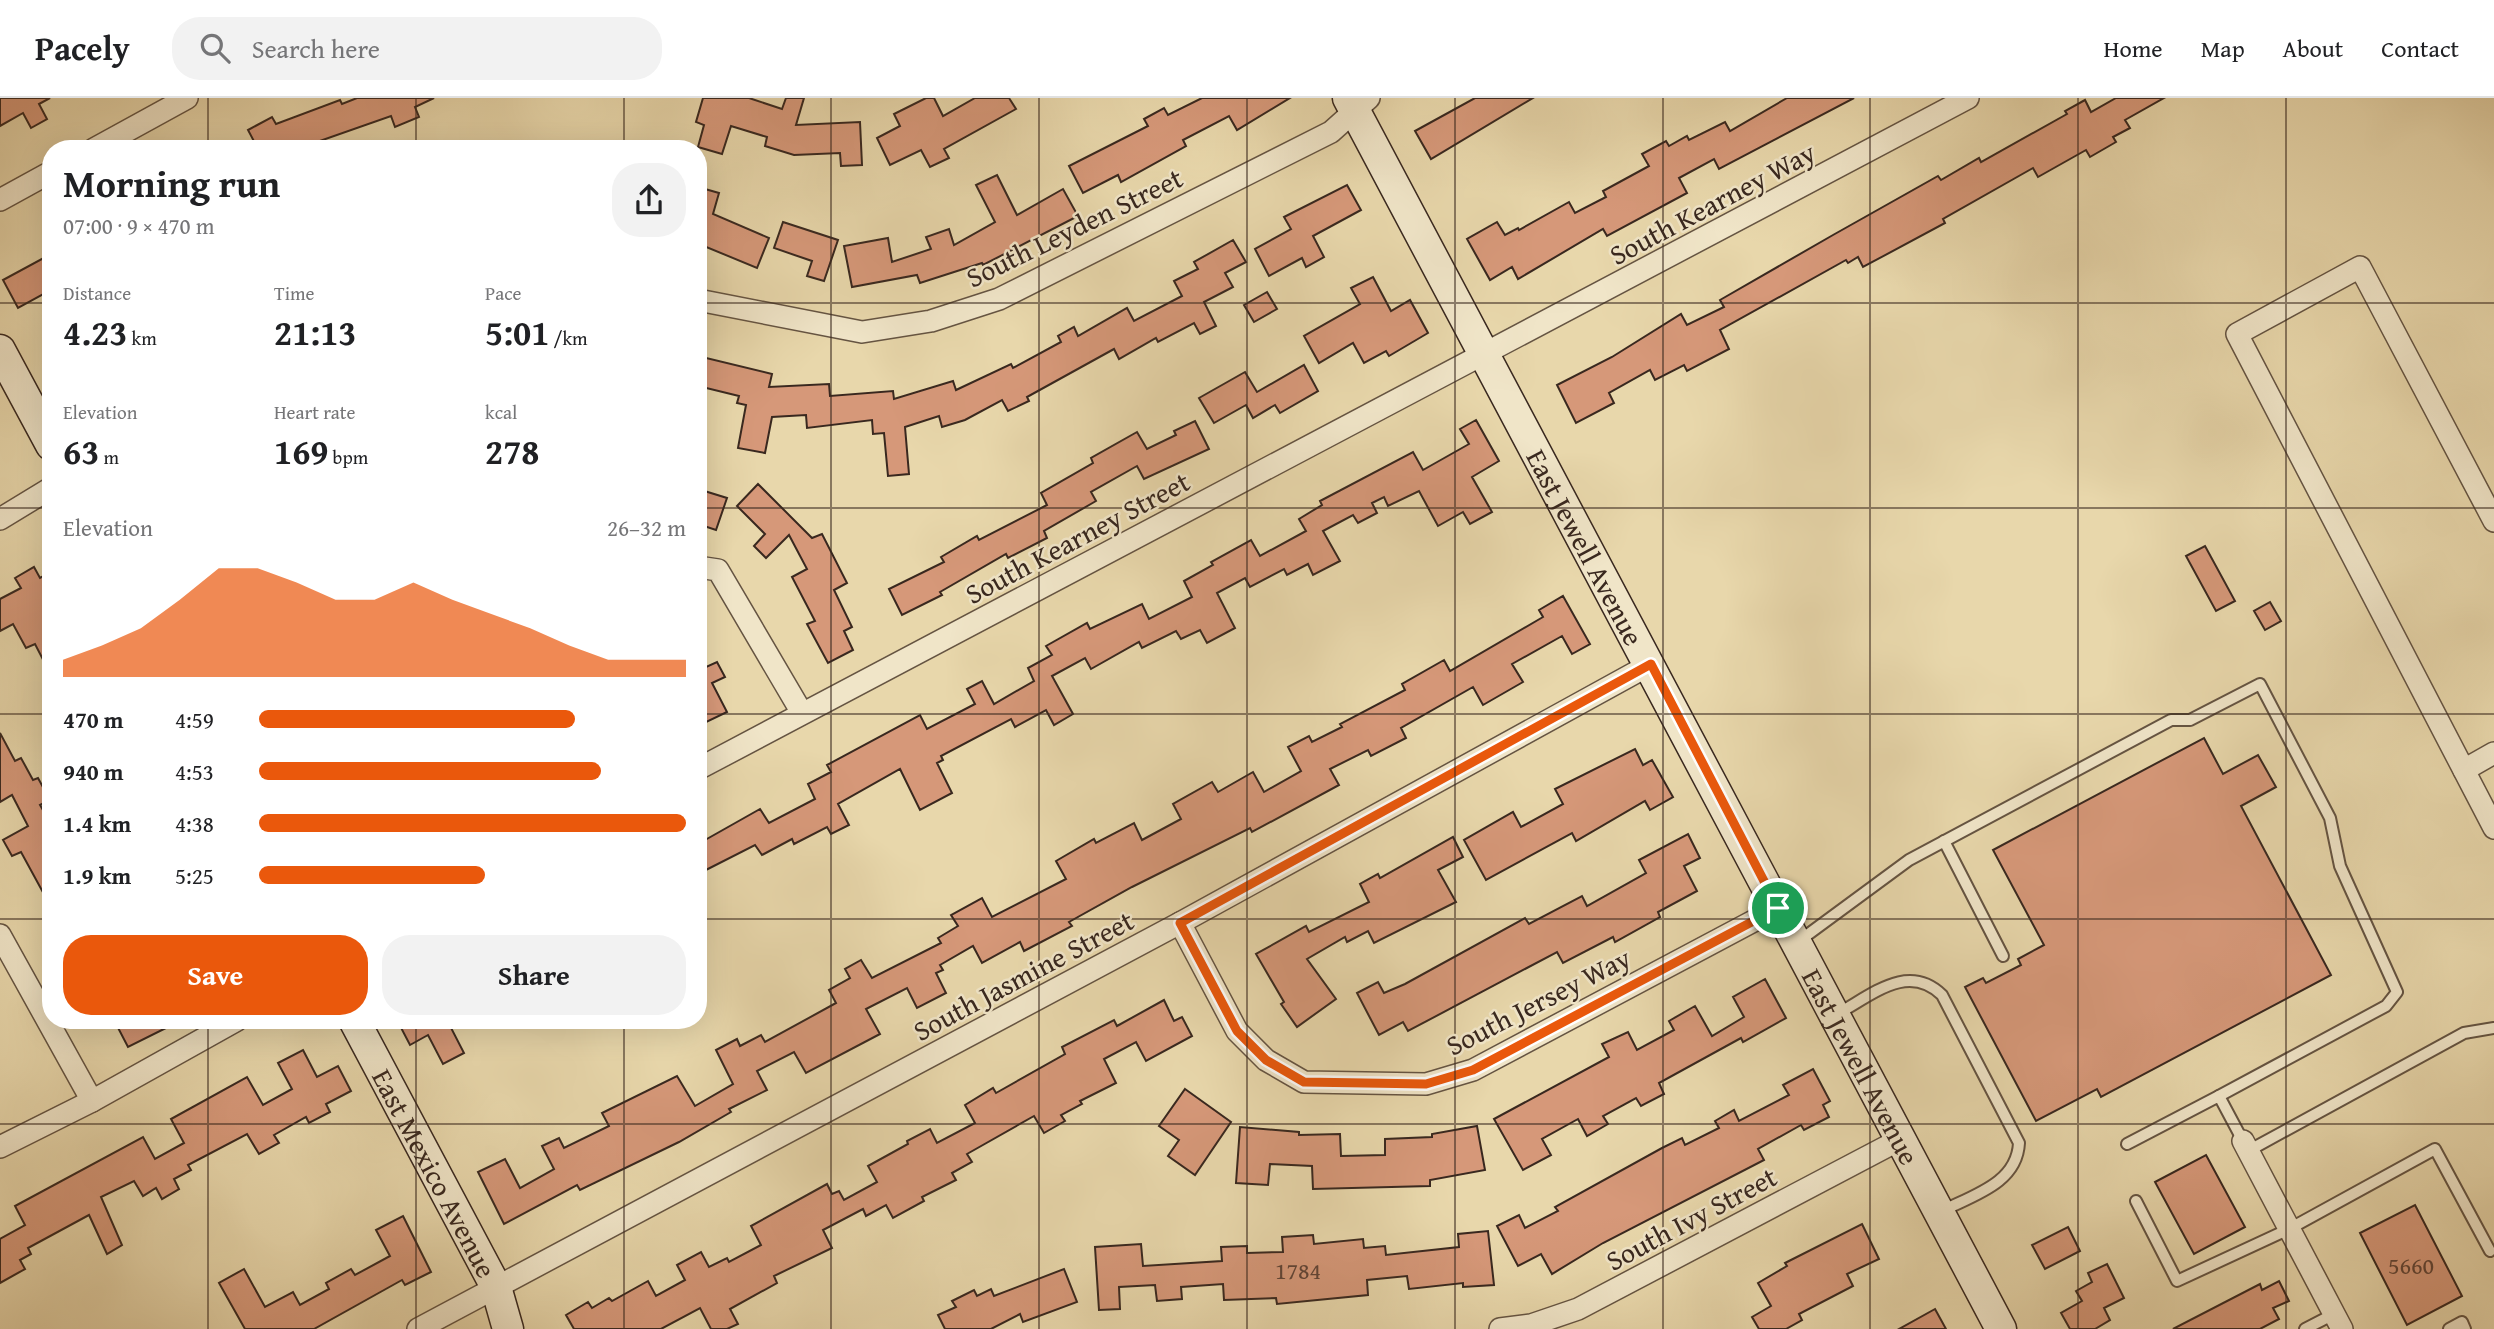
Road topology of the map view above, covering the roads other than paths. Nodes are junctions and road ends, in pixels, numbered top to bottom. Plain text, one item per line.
1 (187, 98) edge
2 (1968, 98) edge
3 (1357, 102) edge
4 (110, 140) edge
5 (42, 177) edge
6 (0, 200) edge
7 (707, 302) edge
8 (0, 350) edge
9 (1483, 357) junction
10 (42, 429) edge
11 (42, 493) edge
12 (0, 519) edge
13 (2494, 521) edge
14 (707, 568) edge
15 (1651, 664) junction
16 (802, 713) junction
17 (2494, 753) edge
18 (707, 764) edge
19 (2464, 770) junction
20 (2494, 828) edge
21 (1944, 841) junction
22 (1778, 908) junction
23 (1180, 923) junction
24 (0, 935) edge
25 (1797, 943) junction
26 (2003, 956) dead end
27 (42, 1011) edge
28 (1835, 1015) junction
29 (2494, 1028) edge
30 (52, 1029) edge
31 (221, 1029) edge
32 (359, 1029) edge
33 (2219, 1096) junction
34 (92, 1101) junction
35 (1901, 1139) junction
36 (2127, 1144) dead end
37 (2245, 1146) junction
38 (0, 1147) edge
39 (2136, 1201) dead end
40 (1940, 1212) junction
41 (2288, 1228) junction
42 (2490, 1251) dead end
43 (496, 1287) junction
44 (2338, 1321) edge
45 (418, 1329) edge
46 (508, 1329) edge
47 (1500, 1329) edge
48 (2001, 1329) edge
49 (2305, 1329) edge
50 (2449, 1329) edge
51 (2465, 1329) edge

1 - 4 street
2 - 9 street, South Kearney Way
3 - 7 street, South Leyden Street
3 - 9 street, East Jewell Avenue
5 - 6 street
8 - 10 street
9 - 15 street, East Jewell Avenue
9 - 16 street, South Kearney Street
11 - 12 street
13 - 19 street
14 - 16 street
15 - 22 street, East Jewell Avenue
15 - 23 street, South Jasmine Street
16 - 18 street, South Kearney Street
17 - 19 street
19 - 20 street
21 - 25 lane
21 - 26 lane
21 - 33 lane
22 - 23 street, South Jersey Way
22 - 25 street, East Jewell Avenue
23 - 43 street, South Jasmine Street
24 - 27 street
25 - 28 street, East Jewell Avenue
28 - 35 street, East Jewell Avenue
28 - 40 lane
29 - 37 lane
30 - 34 street
31 - 34 street
32 - 43 street, East Mexico Avenue
33 - 36 lane
33 - 37 lane
34 - 38 street
35 - 40 street, East Jewell Avenue
35 - 47 street, South Ivy Street
37 - 41 street
39 - 41 lane
40 - 48 street, East Jewell Avenue
41 - 42 lane
41 - 44 street
43 - 45 street, South Jasmine Street
43 - 46 street, East Mexico Avenue
44 - 49 lane
50 - 51 lane

